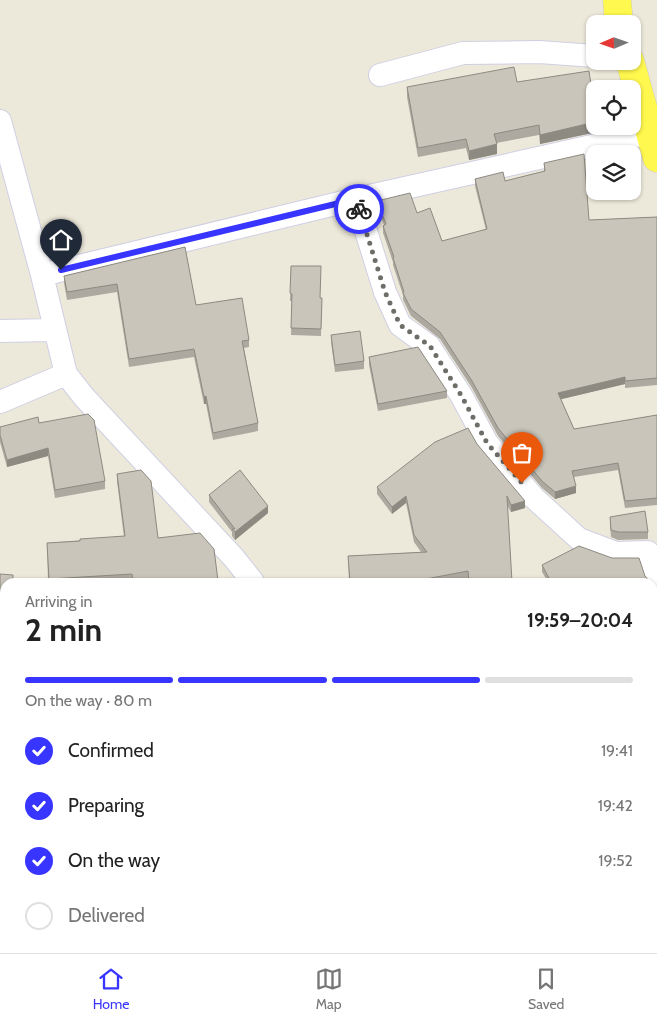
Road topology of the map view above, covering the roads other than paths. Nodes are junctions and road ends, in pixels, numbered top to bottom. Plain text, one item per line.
1 (617, 0) edge
2 (618, 15) edge
3 (586, 55) edge
4 (633, 70) edge
5 (380, 75) dead end
6 (0, 121) edge
7 (654, 146) edge
8 (356, 199) junction
9 (42, 274) junction
10 (55, 330) junction
11 (0, 331) edge
12 (66, 374) junction
13 (0, 402) edge
14 (250, 578) edge
15 (657, 578) edge

1 - 2 main road
3 - 5 street
4 - 7 main road
6 - 9 street
7 - 8 street
8 - 9 street
8 - 15 street
9 - 10 street
10 - 11 street
10 - 12 street
12 - 13 street
12 - 14 street

